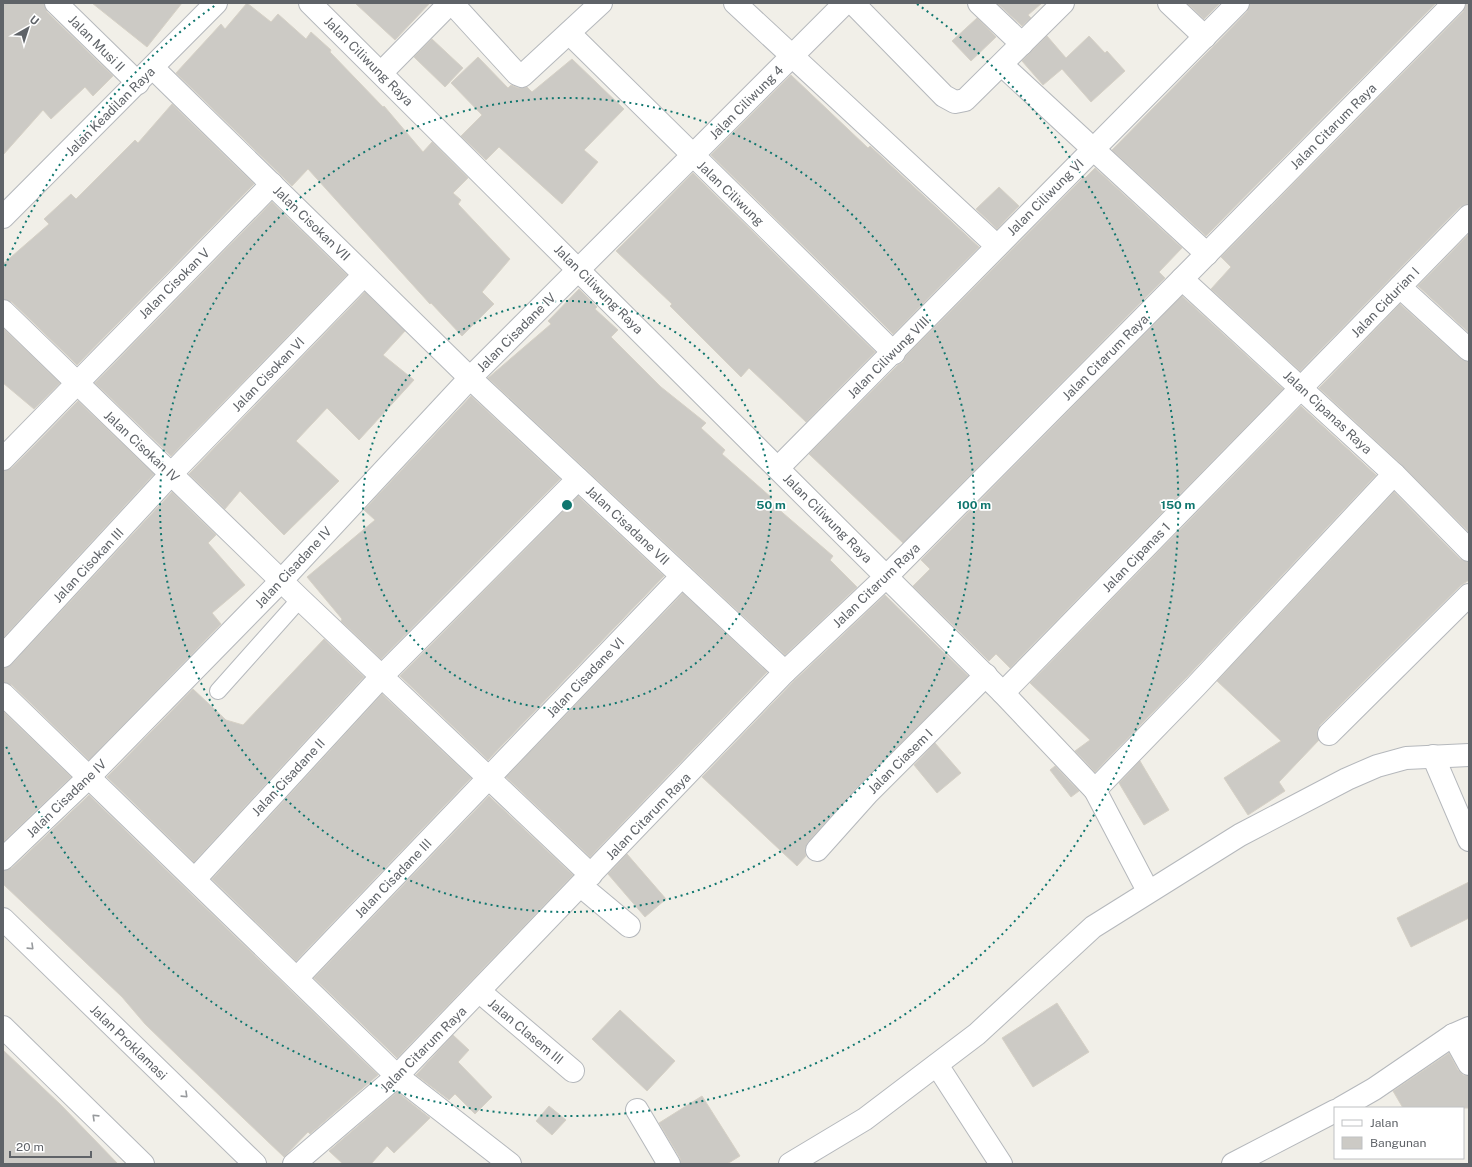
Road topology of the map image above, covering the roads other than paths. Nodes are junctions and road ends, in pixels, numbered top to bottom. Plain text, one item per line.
1 (56, 3) edge
2 (216, 3) edge
3 (310, 3) edge
4 (451, 3) edge
5 (601, 3) edge
6 (734, 3) edge
7 (845, 3) edge
8 (853, 3) edge
9 (979, 3) edge
10 (1063, 3) edge
11 (1169, 3) edge
12 (1238, 3) edge
13 (1454, 3) edge
14 (569, 33) junction
15 (1205, 37) junction
16 (1022, 44) junction
17 (792, 56) junction
18 (1002, 65) junction
19 (153, 68) junction
20 (381, 73) junction
21 (138, 83) junction
22 (1092, 149) junction
23 (693, 155) junction
24 (272, 184) junction
25 (1469, 216) edge
26 (3, 217) edge
27 (997, 246) junction
28 (1207, 254) junction
29 (578, 269) junction
30 (364, 274) junction
31 (1182, 279) junction
32 (1400, 287) junction
33 (3, 311) edge
34 (1469, 350) edge
35 (894, 353) junction
36 (470, 378) junction
37 (76, 383) junction
38 (1302, 388) junction
39 (3, 459) edge
40 (778, 468) junction
41 (172, 473) junction
42 (1394, 474) junction
43 (578, 479) junction
44 (1469, 550) edge
45 (682, 576) junction
46 (887, 576) junction
47 (281, 580) junction
48 (1469, 595) edge
49 (300, 599) junction
50 (3, 656) edge
51 (785, 672) junction
52 (382, 676) junction
53 (986, 676) junction
54 (218, 691) dead end
55 (1003, 693) junction
56 (3, 694) edge
57 (1329, 734) dead end
58 (1469, 755) edge
59 (1433, 756) junction
60 (90, 776) junction
61 (488, 778) junction
62 (1095, 790) junction
63 (1469, 840) edge
64 (817, 850) dead end
65 (3, 860) edge
66 (195, 878) junction
67 (586, 880) junction
68 (1148, 891) junction
69 (3, 919) edge
70 (629, 926) dead end
71 (297, 978) junction
72 (480, 992) junction
73 (3, 1027) edge
74 (1461, 1031) edge
75 (1469, 1064) edge
76 (936, 1065) junction
77 (573, 1071) dead end
78 (397, 1076) junction
79 (1342, 1107) edge
80 (637, 1110) dead end
81 (1334, 1112) edge
82 (143, 1164) edge
83 (255, 1164) edge
84 (294, 1164) edge
85 (510, 1164) edge
86 (668, 1164) edge
87 (790, 1164) edge
88 (1001, 1164) edge
89 (1233, 1164) edge

1 - 21 street, Jalan Musi II
2 - 19 street, Jalan Keadilan Raya
3 - 20 street, Jalan Ciliwung Raya
4 - 14 street
4 - 20 street
5 - 14 street
6 - 17 street
7 - 17 street, Jalan Ciliwung 4
8 - 18 street
9 - 16 street
10 - 16 street
11 - 15 street
12 - 15 street, Jalan Ciliwung VI
13 - 28 street, Jalan Citarum Raya
14 - 23 street, Jalan Ciliwung
15 - 22 street, Jalan Ciliwung VI
16 - 18 street
17 - 23 street, Jalan Ciliwung 4
17 - 27 street
18 - 22 street
19 - 21 street, Jalan Keadilan Raya
19 - 24 street, Jalan Cisokan VII
20 - 29 street, Jalan Ciliwung Raya
21 - 26 street, Jalan Keadilan Raya
22 - 27 street, Jalan Ciliwung VI
22 - 28 street
23 - 29 street, Jalan Ciliwung 4
23 - 35 street, Jalan Ciliwung
24 - 30 street, Jalan Cisokan VII
24 - 37 street, Jalan Cisokan V
25 - 32 street, Jalan Cidurian I
27 - 35 street, Jalan Ciliwung VIII
28 - 31 street, Jalan Citarum Raya
29 - 36 street, Jalan Cisadane IV
29 - 40 street, Jalan Ciliwung Raya
30 - 36 street, Jalan Cisokan VII
30 - 41 street, Jalan Cisokan VI
31 - 38 street, Jalan Cipanas Raya
31 - 46 street, Jalan Citarum Raya
32 - 34 street
32 - 38 street, Jalan Cidurian I
33 - 37 street, Jalan Cisokan IV
35 - 40 street, Jalan Ciliwung VIII
36 - 43 street, Jalan Cisadane VII
36 - 47 street, Jalan Cisadane IV
37 - 39 street, Jalan Cisokan V
37 - 41 street, Jalan Cisokan IV
38 - 42 street, Jalan Cipanas Raya
38 - 55 street, Jalan Cipanas 1
40 - 46 street, Jalan Ciliwung Raya
41 - 47 street, Jalan Cisokan IV
41 - 50 street, Jalan Cisokan III
42 - 44 street, Jalan Cipanas Raya
42 - 62 street
43 - 45 street, Jalan Cisadane VII
43 - 52 street, Jalan Cisadane II
45 - 51 street, Jalan Cisadane VII
45 - 61 street, Jalan Cisadane VI
46 - 51 street, Jalan Citarum Raya
46 - 53 street, Jalan Ciliwung Raya
47 - 49 street, Jalan Cisokan IV
47 - 60 street, Jalan Cisadane IV
48 - 57 street
49 - 52 street, Jalan Cisokan IV
49 - 54 lane
51 - 67 street, Jalan Citarum Raya
52 - 61 street, Jalan Cisokan IV
52 - 66 street, Jalan Cisadane II
53 - 55 street, Jalan Ciliwung Raya
53 - 64 street, Jalan Ciasem I
55 - 62 street, Jalan Ciliwung Raya
56 - 60 street
58 - 59 street
59 - 63 street
59 - 68 street
60 - 65 street, Jalan Cisadane IV
60 - 66 street
61 - 67 street, Jalan Cisokan IV
61 - 71 street, Jalan Cisadane III
62 - 68 street, Jalan Ciliwung Raya
66 - 71 street
67 - 70 street, Jalan Cisokan IV
67 - 72 street, Jalan Citarum Raya
68 - 76 street
69 -> 83 street, Jalan Proklamasi
71 - 78 street
72 - 77 street, Jalan Clasem III
72 - 78 street, Jalan Citarum Raya
82 -> 73 street
74 - 75 street
74 - 79 street
76 - 87 street
76 - 88 street
78 - 84 street, Jalan Citarum Raya
78 - 85 street
80 - 86 street
81 - 89 street

